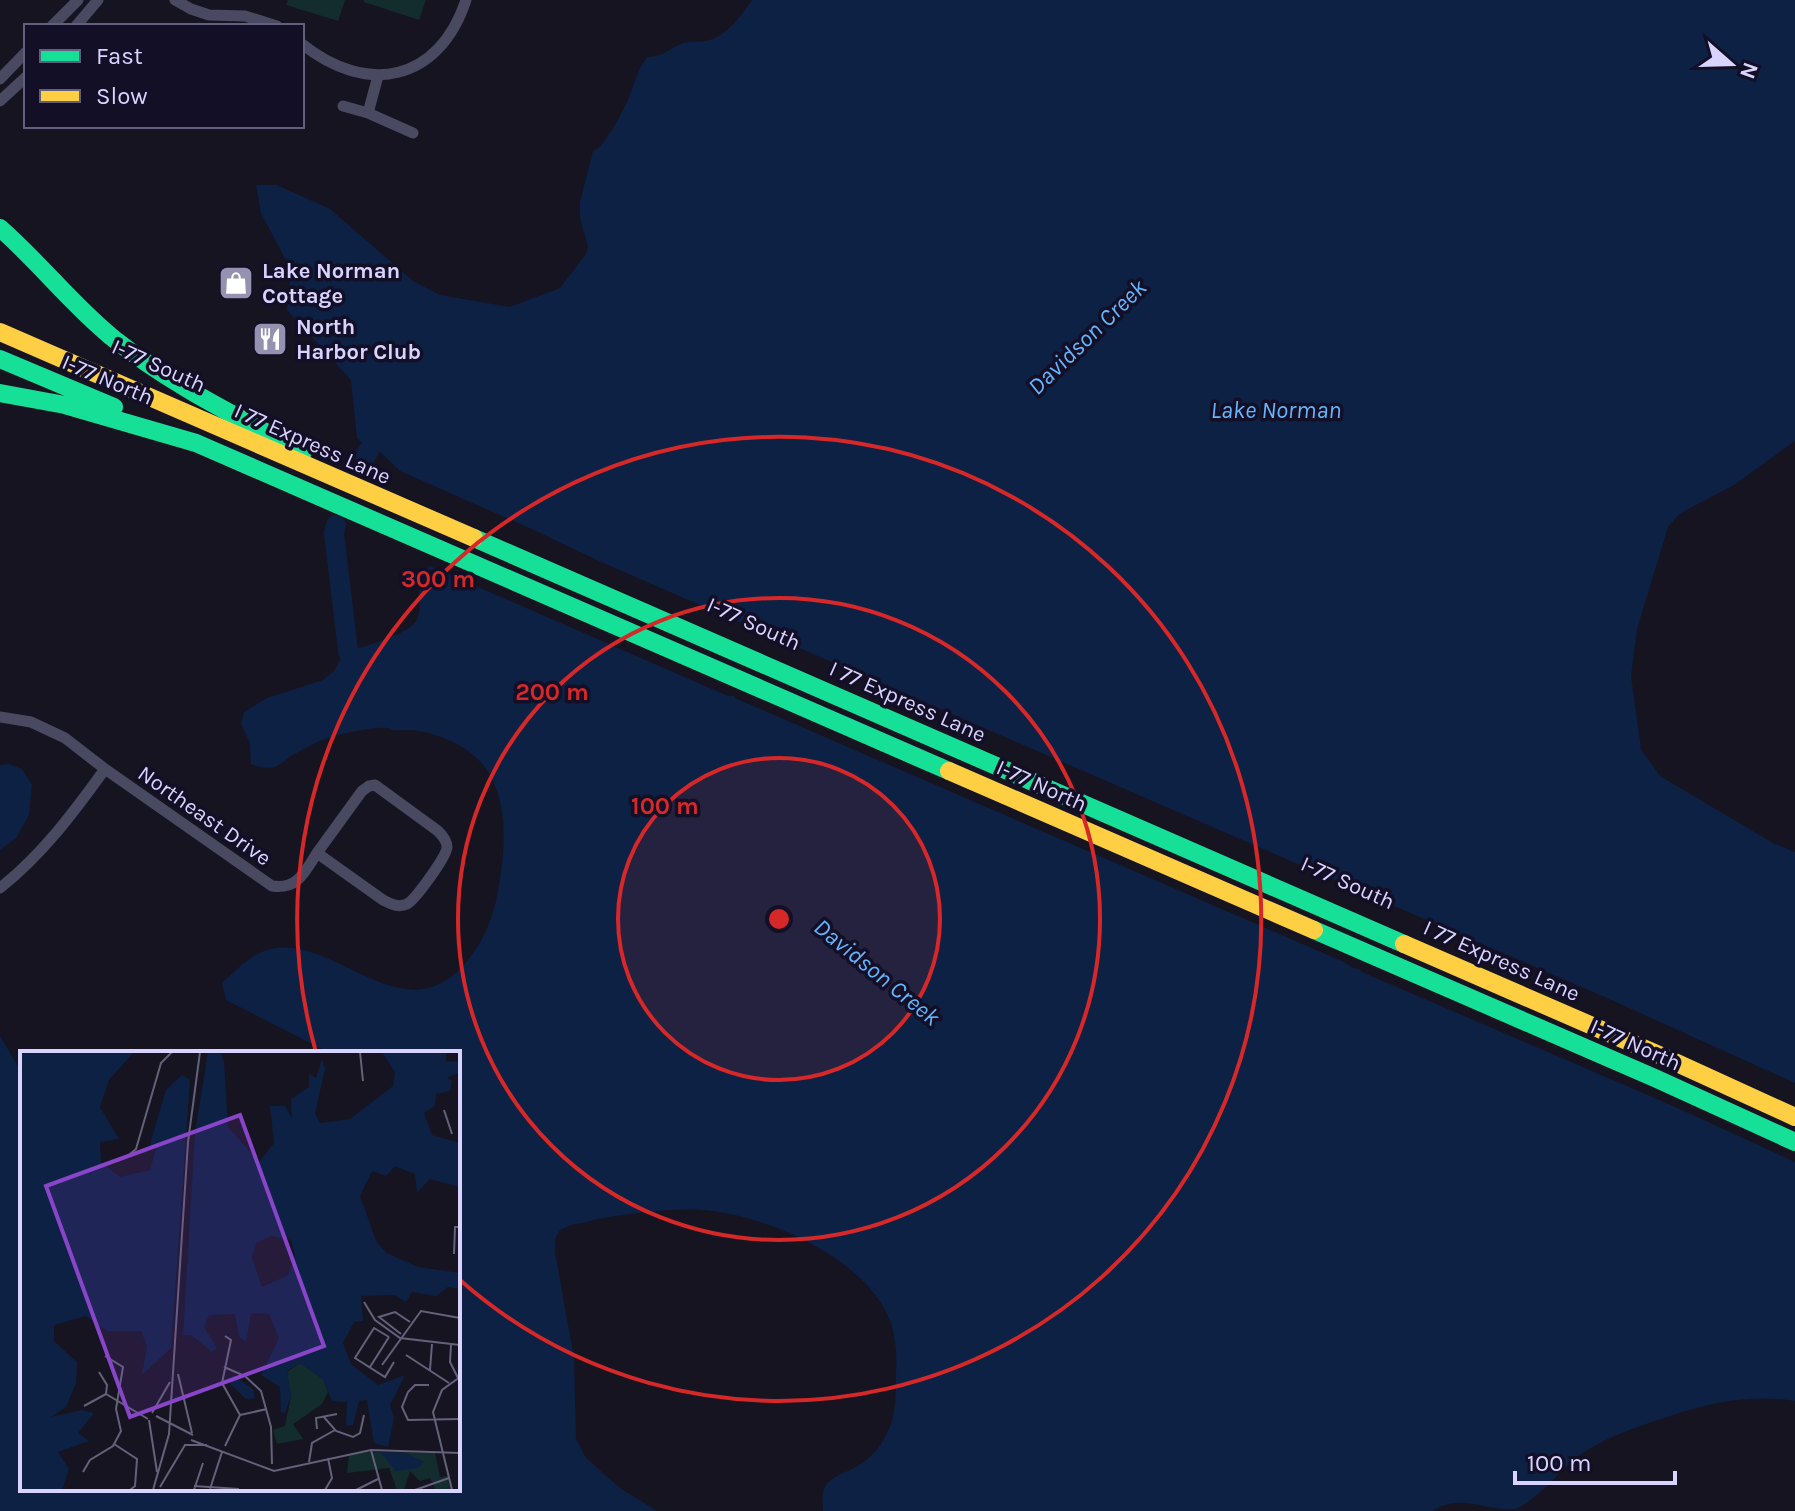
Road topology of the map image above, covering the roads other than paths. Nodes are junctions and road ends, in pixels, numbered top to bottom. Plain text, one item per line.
1 (78, 0) edge
2 (98, 0) edge
3 (175, 0) edge
4 (466, 0) edge
5 (54, 24) edge
6 (78, 24) edge
7 (272, 24) edge
8 (304, 46) edge
9 (24, 54) edge
10 (378, 76) junction
11 (0, 79) edge
12 (24, 79) edge
13 (0, 101) edge
14 (343, 106) dead end
15 (368, 113) junction
16 (413, 133) dead end
17 (0, 228) edge
18 (0, 321) edge
19 (0, 332) edge
20 (0, 348) edge
21 (0, 359) edge
22 (0, 393) edge
23 (196, 443) junction
24 (317, 459) junction
25 (0, 717) edge
26 (105, 769) junction
27 (317, 853) junction
28 (0, 888) edge
29 (1795, 1105) edge
30 (1795, 1117) edge
31 (1795, 1131) edge
32 (1795, 1142) edge

1 - 5 street
2 - 6 street
3 - 7 street
4 - 10 street
8 - 10 street
9 - 11 street
10 - 15 street
12 - 13 street
14 - 15 street
15 - 16 street
17 - 24 highway
18 - 24 highway, I-77 South
19 - 30 highway, I 77 Express Lane
20 - 31 highway, I 77 Express Lane
21 - 23 highway, I-77 North
22 - 23 highway
23 - 32 highway, I-77 North
24 - 29 highway, I-77 South
25 - 26 street, Northeast Drive
26 - 27 street, Northeast Drive
26 - 28 street
27 - 27 street, Northeast Drive

